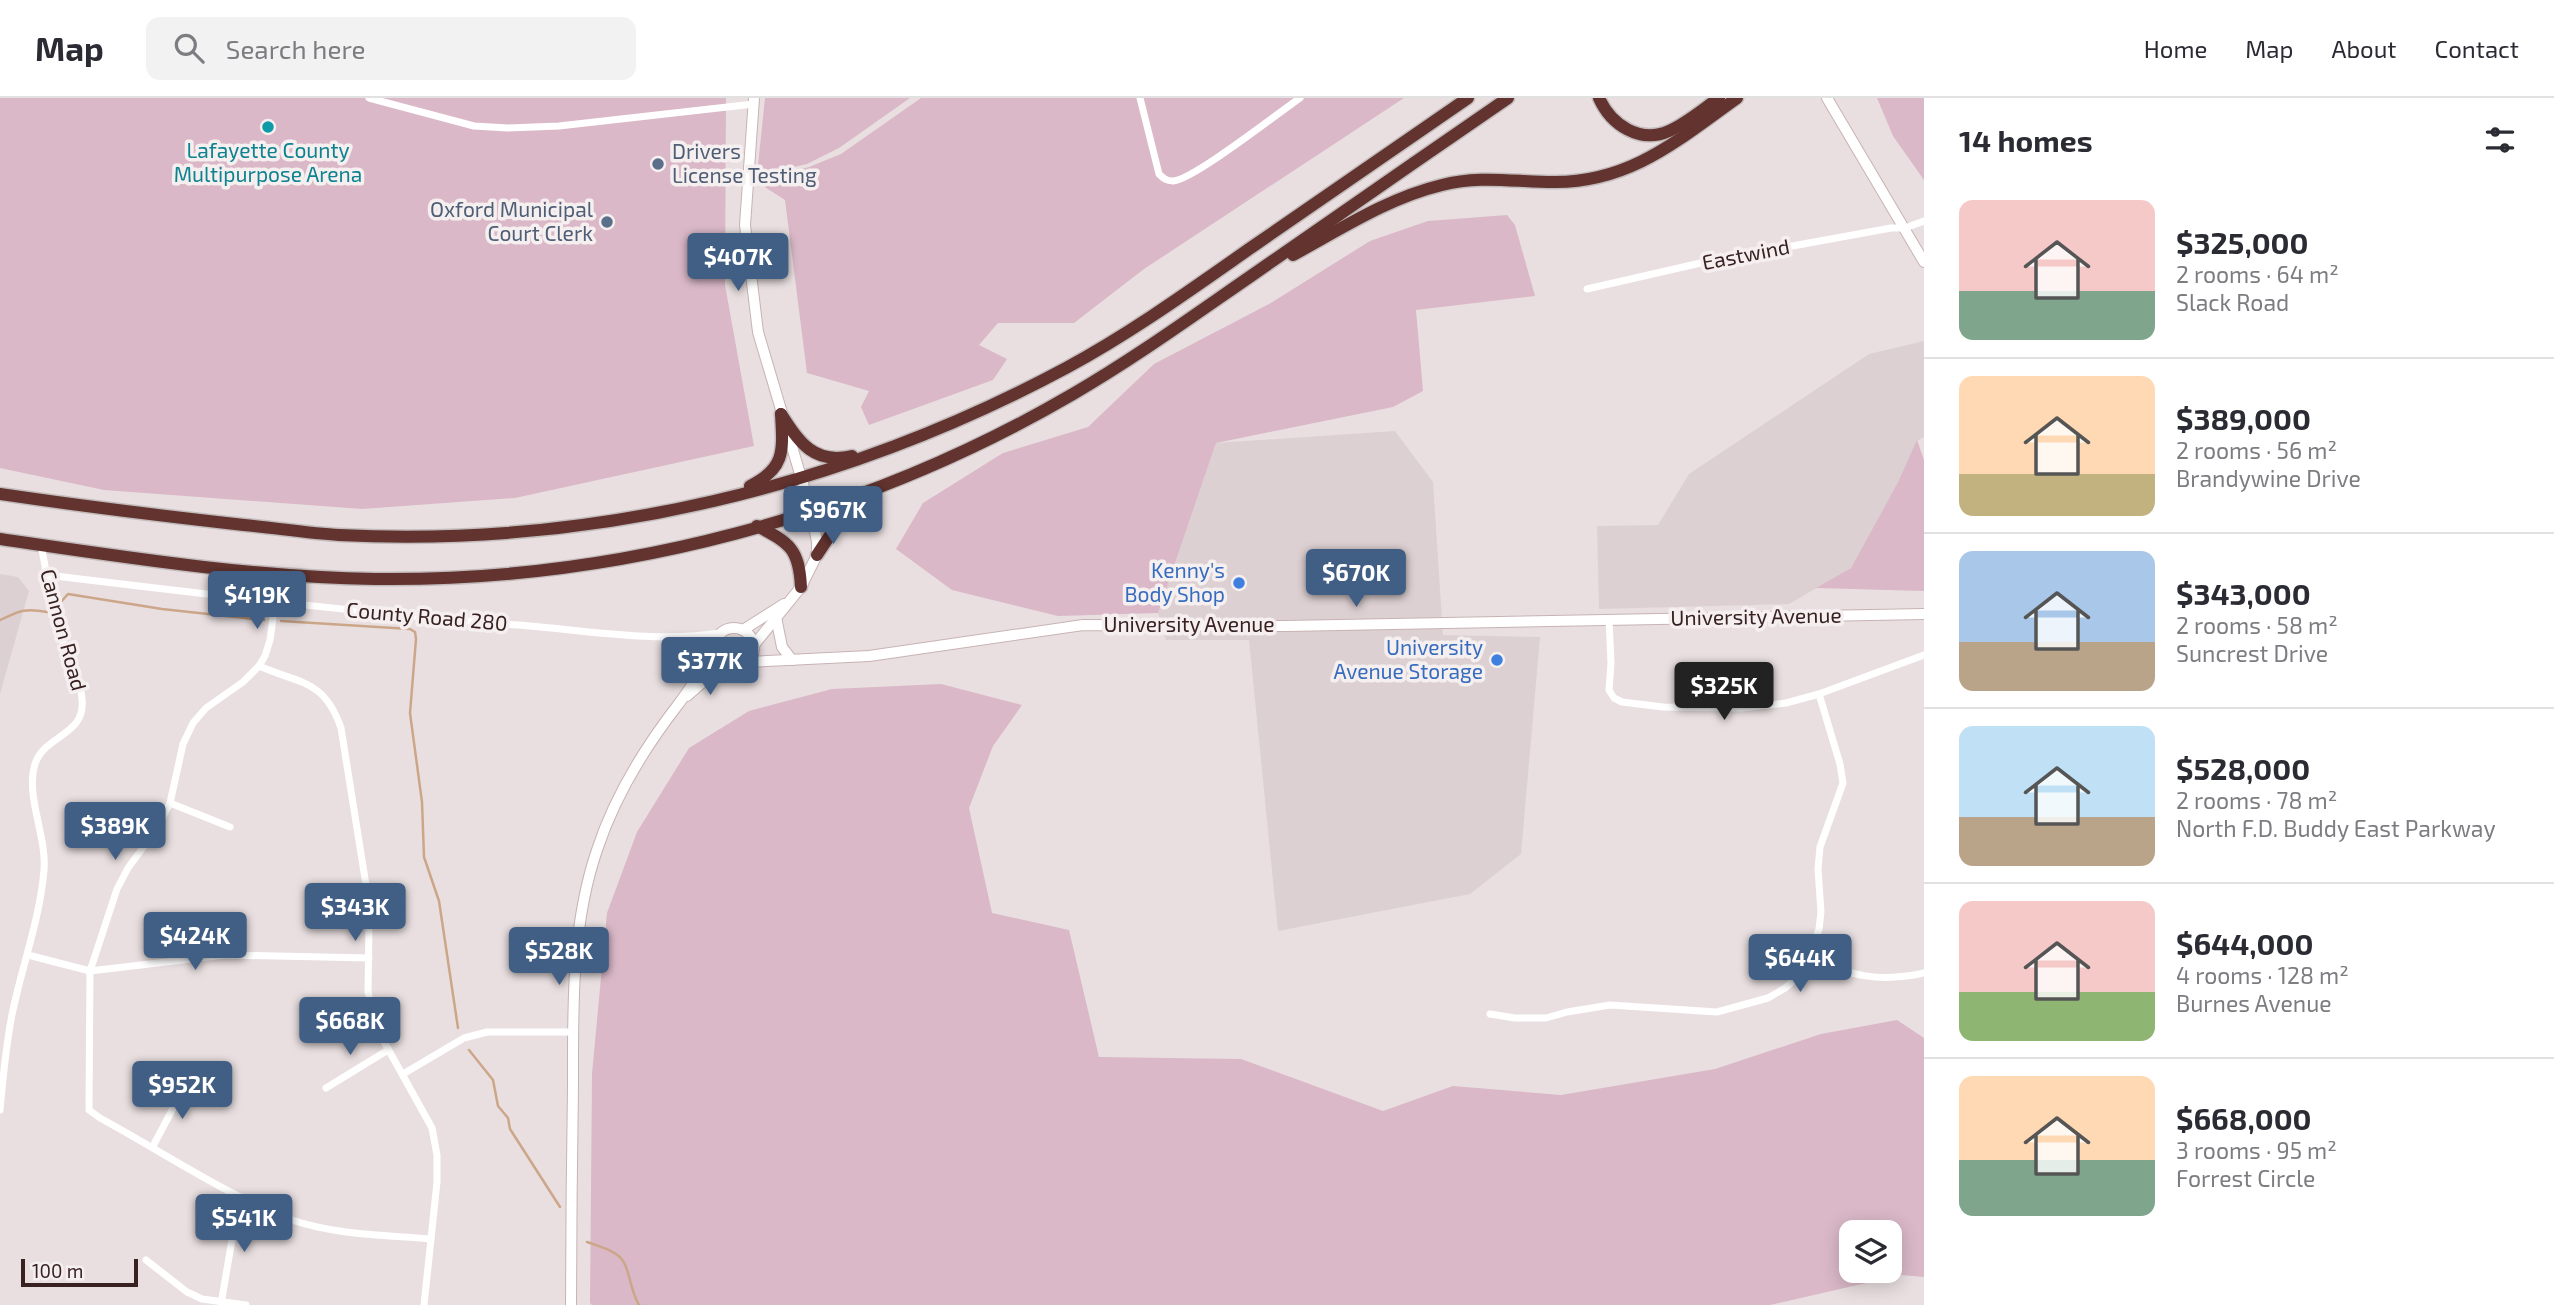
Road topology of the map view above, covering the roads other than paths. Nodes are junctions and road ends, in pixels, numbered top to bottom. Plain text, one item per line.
1 (369, 98) edge
2 (1140, 98) edge
3 (1300, 98) edge
4 (1508, 98) edge
5 (1599, 98) edge
6 (1719, 98) edge
7 (1737, 98) edge
8 (1827, 98) edge
9 (754, 101) edge
10 (1462, 101) edge
11 (1924, 220) edge
12 (1905, 228) junction
13 (1924, 262) edge
14 (1232, 289) junction
15 (1587, 289) dead end
16 (781, 414) junction
17 (892, 447) junction
18 (801, 478) junction
19 (0, 494) edge
20 (856, 496) junction
21 (727, 499) junction
22 (811, 511) junction
23 (757, 526) junction
24 (0, 539) edge
25 (41, 545) junction
26 (817, 555) junction
27 (47, 575) junction
28 (801, 587) junction
29 (789, 601) junction
30 (275, 604) junction
31 (1924, 614) edge
32 (776, 617) junction
33 (1609, 619) junction
34 (743, 630) junction
35 (720, 633) junction
36 (682, 638) junction
37 (754, 647) junction
38 (714, 653) junction
39 (1924, 655) edge
40 (792, 660) junction
41 (749, 662) junction
42 (259, 666) junction
43 (724, 666) junction
44 (699, 672) junction
45 (1819, 694) junction
46 (679, 703) junction
47 (170, 803) junction
48 (230, 827) dead end
49 (28, 955) junction
50 (1809, 957) junction
51 (369, 958) junction
52 (90, 971) junction
53 (1920, 974) edge
54 (1490, 1014) dead end
55 (573, 1032) junction
56 (388, 1050) junction
57 (403, 1074) junction
58 (187, 1082) dead end
59 (326, 1088) dead end
60 (0, 1110) edge
61 (153, 1146) junction
62 (242, 1197) junction
63 (431, 1239) junction
64 (146, 1259) dead end
65 (221, 1304) edge
66 (246, 1305) edge
67 (424, 1305) edge
68 (571, 1305) edge

1 - 9 street
2 - 3 street
4 - 14 highway
5 - 6 highway
7 - 14 highway
8 - 12 main road
9 - 16 main road
10 - 17 highway
11 - 12 street, Eastwind
12 - 13 main road
12 - 15 street, Eastwind
14 - 20 highway
16 - 17 highway
16 - 18 main road
16 - 21 highway
17 - 18 highway
18 - 21 highway
18 - 22 main road
19 - 21 highway
20 - 22 highway
20 - 26 highway
22 - 23 highway
22 - 26 main road
23 - 25 highway
23 - 28 highway
24 - 25 highway
25 - 27 street, Cannon Road
26 - 28 main road
27 - 30 street, County Road 280
27 - 49 street, Cannon Road
28 - 29 main road
29 - 32 main road
29 - 34 main road
30 - 36 street, County Road 280
30 - 42 street
31 - 33 main road, University Avenue
32 - 37 main road
32 - 40 main road
33 - 40 main road, University Avenue
33 - 45 street
34 - 35 main road
34 - 37 main road
35 - 36 street
35 - 38 main road
36 - 38 street
36 - 44 street
37 - 40 main road, University Avenue
37 - 41 main road
38 - 43 main road
38 - 44 main road
39 - 45 street
40 - 41 main road, University Avenue
41 - 43 main road
42 - 47 street
42 - 51 street
43 - 46 main road
44 - 46 main road
45 - 50 street
46 - 55 main road
47 - 48 street
47 - 52 street
49 - 52 street
49 - 60 street, Cannon Road
50 - 53 street
50 - 54 street
51 - 52 street
51 - 56 street
52 - 61 street
55 - 57 street
55 - 68 main road
56 - 57 street
56 - 59 street
57 - 63 street
58 - 61 street
61 - 62 street
62 - 63 street
62 - 65 street
63 - 67 street
64 - 65 street
65 - 66 street

